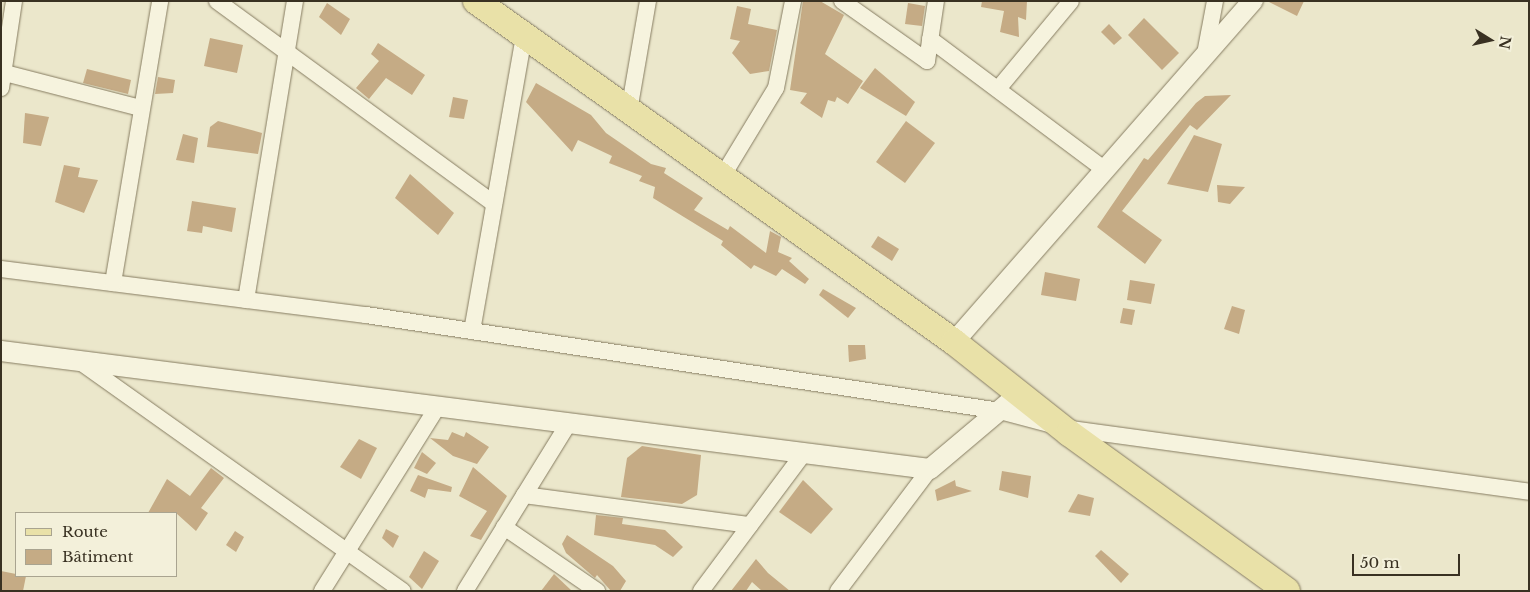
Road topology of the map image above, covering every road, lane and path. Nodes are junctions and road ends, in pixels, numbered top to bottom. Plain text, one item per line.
1 (14, 1) edge
2 (160, 1) edge
3 (217, 1) edge
4 (296, 1) edge
5 (476, 1) edge
6 (648, 1) edge
7 (793, 1) edge
8 (842, 1) edge
9 (936, 1) edge
10 (1071, 1) edge
11 (1214, 1) edge
12 (1253, 1) edge
13 (524, 36) junction
14 (930, 39) junction
15 (287, 54) junction
16 (1205, 54) junction
17 (2, 78) edge
18 (998, 89) junction
19 (140, 108) junction
20 (629, 111) junction
21 (1104, 169) junction
22 (722, 177) junction
23 (494, 204) junction
24 (1, 269) edge
25 (113, 283) junction
26 (246, 300) junction
27 (472, 331) junction
28 (954, 342) junction
29 (1, 351) edge
30 (79, 361) junction
31 (1019, 394) junction
32 (438, 406) junction
33 (1000, 411) junction
34 (568, 424) junction
35 (1064, 428) junction
36 (804, 453) junction
37 (930, 468) junction
38 (1529, 492) edge
39 (524, 494) junction
40 (750, 525) junction
41 (504, 526) junction
42 (347, 552) junction
43 (322, 591) edge
44 (402, 591) edge
45 (465, 591) edge
46 (597, 591) edge
47 (701, 591) edge
48 (838, 591) edge
49 (1287, 591) edge

1 - 17 street
2 - 19 street
3 - 15 street
4 - 15 street
5 - 13 main road
6 - 20 street
7 - 22 street
8 - 14 street
9 - 14 street
10 - 18 street
11 - 16 street
12 - 16 street
13 - 20 main road
13 - 23 street
14 - 18 street
15 - 23 street
15 - 26 street
16 - 21 street
17 - 19 street
18 - 21 street
19 - 25 street
20 - 22 main road
21 - 28 street
22 - 28 main road
23 - 27 street
24 - 25 street
25 - 26 street
26 - 27 street
27 - 33 street
28 - 31 main road
29 - 30 street
30 - 32 street
30 - 42 street
31 - 33 street
31 - 35 main road
32 - 34 street
32 - 42 street
33 - 35 street
33 - 37 street
34 - 36 street
34 - 39 street
35 - 38 street
35 - 49 main road
36 - 37 street
36 - 40 street
37 - 48 street
39 - 40 street
39 - 41 street
40 - 47 street
41 - 45 street
41 - 46 street
42 - 43 street
42 - 44 street

